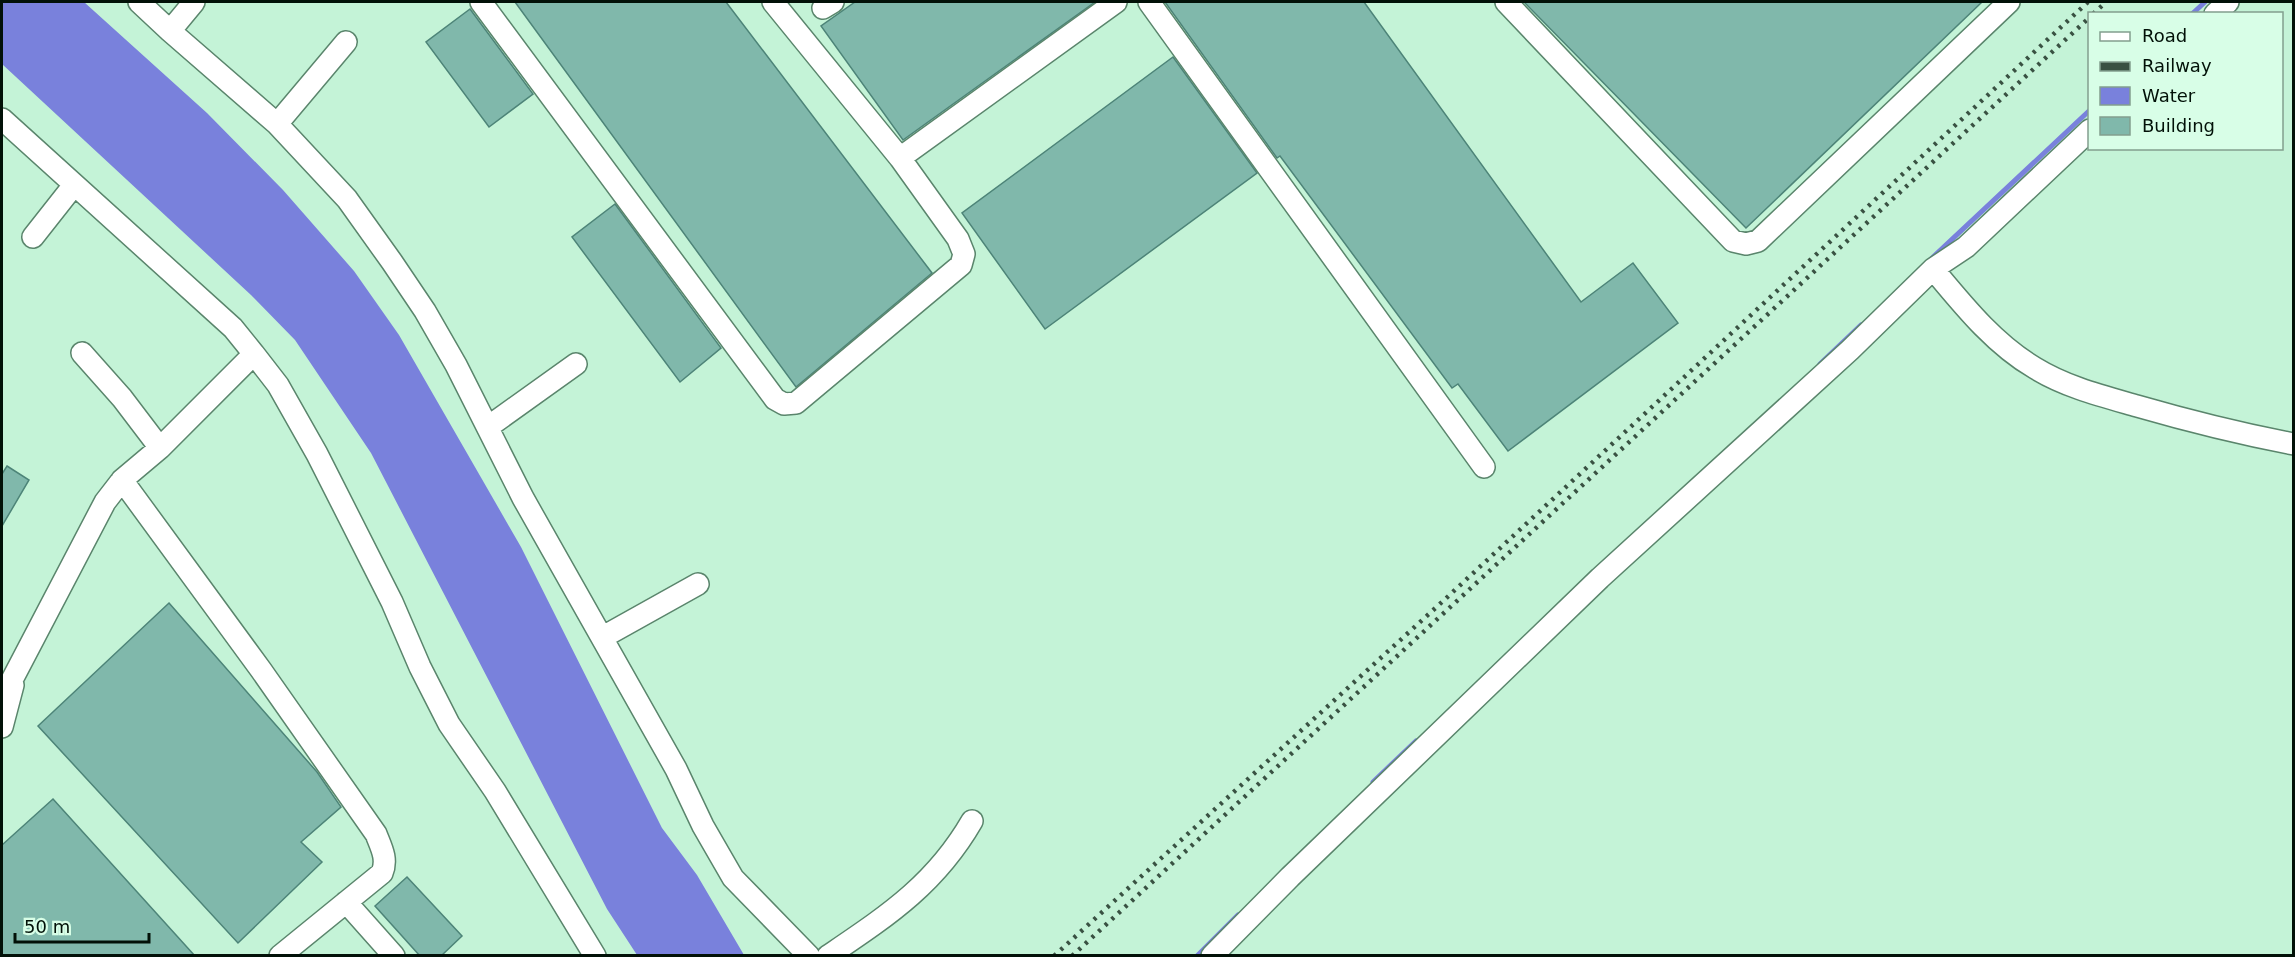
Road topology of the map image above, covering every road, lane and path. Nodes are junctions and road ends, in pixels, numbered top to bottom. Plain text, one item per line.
1 (139, 2) edge
2 (194, 2) edge
3 (481, 2) edge
4 (773, 2) edge
5 (1116, 2) edge
6 (1149, 2) edge
7 (1506, 2) edge
8 (2009, 2) edge
9 (170, 31) junction
10 (346, 42) dead end
11 (2, 120) edge
12 (277, 124) junction
13 (2088, 132) edge
14 (900, 158) junction
15 (75, 185) junction
16 (33, 237) dead end
17 (1933, 270) junction
18 (82, 353) dead end
19 (254, 354) junction
20 (576, 364) dead end
21 (488, 427) junction
22 (2294, 444) edge
23 (160, 448) junction
24 (1484, 467) dead end
25 (122, 480) junction
26 (698, 584) dead end
27 (603, 637) junction
28 (20, 665) junction
29 (2, 699) edge
30 (2, 727) edge
31 (972, 821) dead end
32 (346, 902) junction
33 (291, 952) edge
34 (394, 956) edge
35 (595, 956) edge
36 (809, 956) edge
37 (828, 956) edge
38 (1212, 956) edge

1 - 9 street
2 - 9 street
3 - 14 street
4 - 14 street
5 - 14 street
6 - 24 street
7 - 8 street
9 - 12 street
10 - 12 street
11 - 15 street
12 - 21 street
13 - 17 street
15 - 16 street
15 - 19 street
17 - 22 street
17 - 38 street
18 - 23 street
19 - 23 street
19 - 35 street
20 - 21 street
21 - 27 street
23 - 25 street
25 - 28 street
25 - 32 street
26 - 27 street
27 - 36 street
28 - 29 street
28 - 30 street
31 - 37 street
32 - 33 street
32 - 34 street

